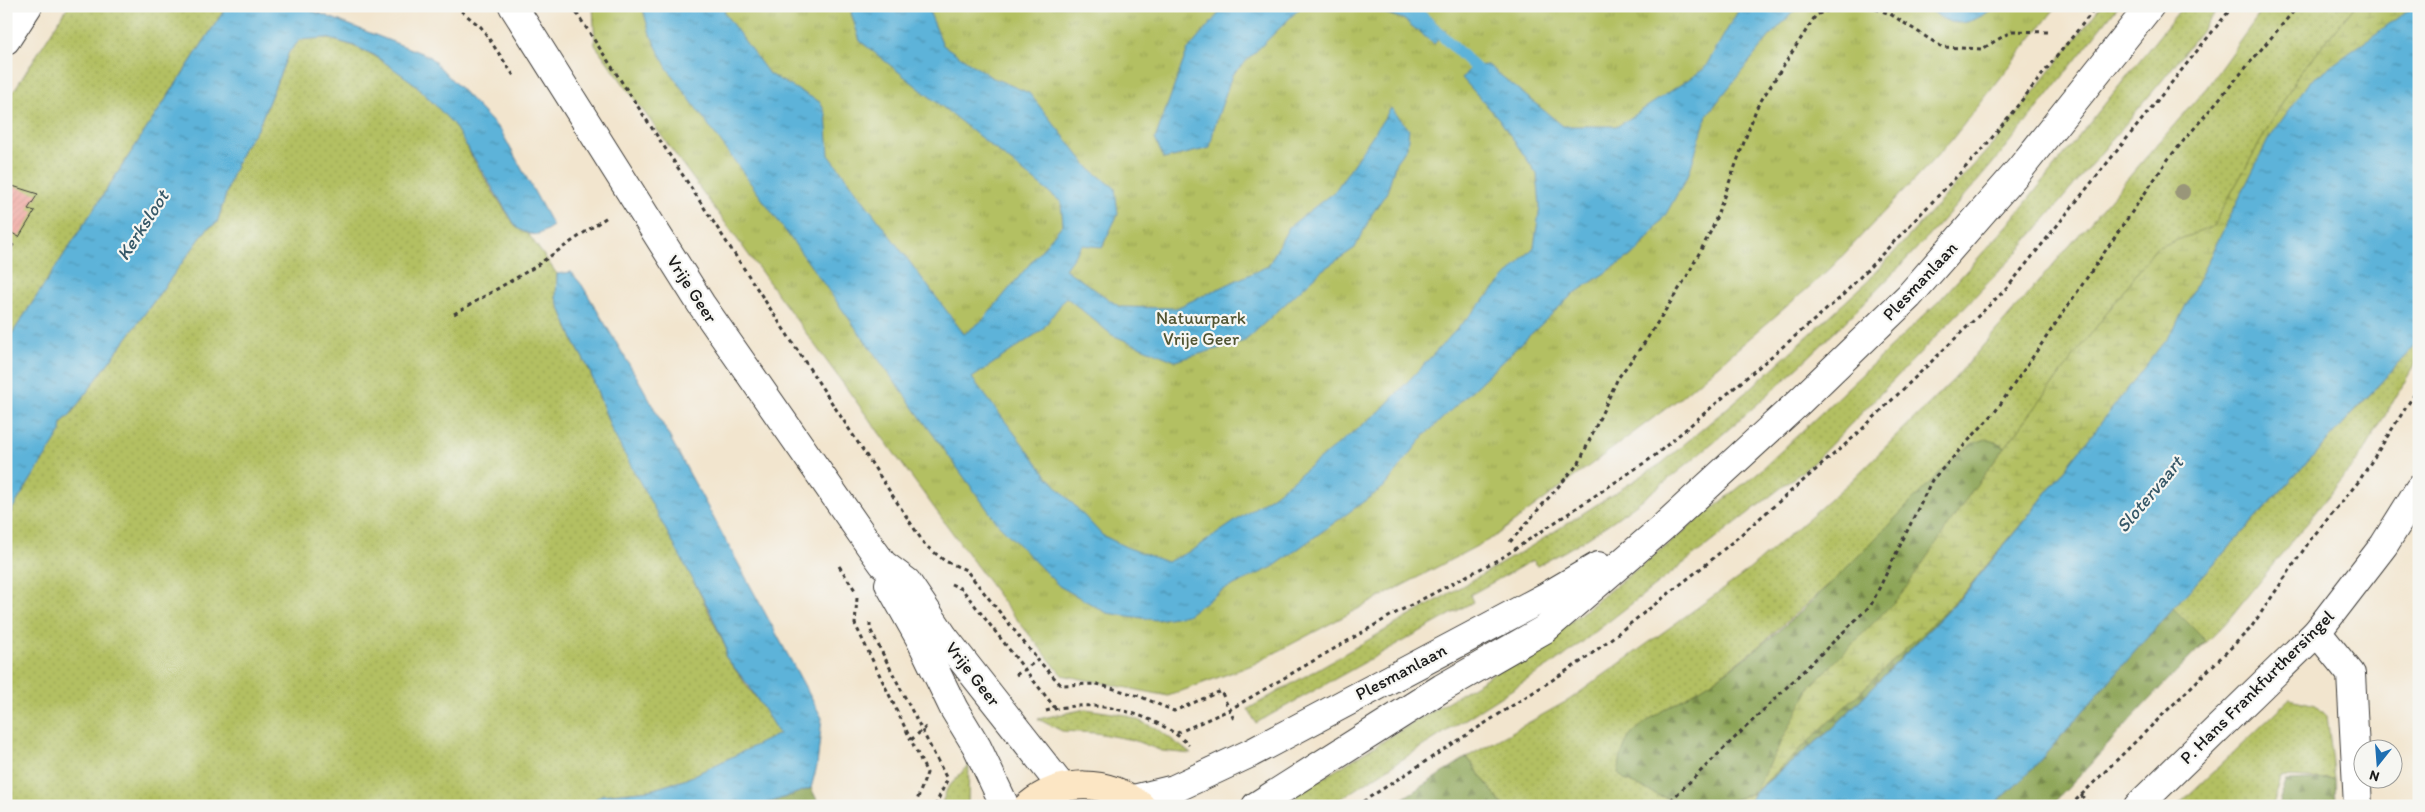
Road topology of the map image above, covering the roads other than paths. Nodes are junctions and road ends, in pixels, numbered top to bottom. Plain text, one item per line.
1 (28, 6) edge
2 (512, 6) edge
3 (2150, 6) edge
4 (6, 40) edge
5 (2419, 489) edge
6 (1662, 528) junction
7 (883, 564) junction
8 (2317, 632) junction
9 (1062, 787) junction
10 (1137, 802) edge
11 (1005, 806) edge
12 (1028, 806) edge
13 (1256, 806) edge
14 (2138, 806) edge
15 (2358, 806) edge

1 - 4 street
2 - 7 street, Vrije Geer
3 - 6 street, Plesmanlaan
5 - 8 street, P. Hans Frankfurthersingel
6 - 10 street, Plesmanlaan
6 - 13 street, Plesmanlaan
7 - 9 street, Vrije Geer
7 - 11 street, Vrije Geer
8 - 14 street, P. Hans Frankfurthersingel
8 - 15 street
9 - 10 main road
9 - 12 main road

